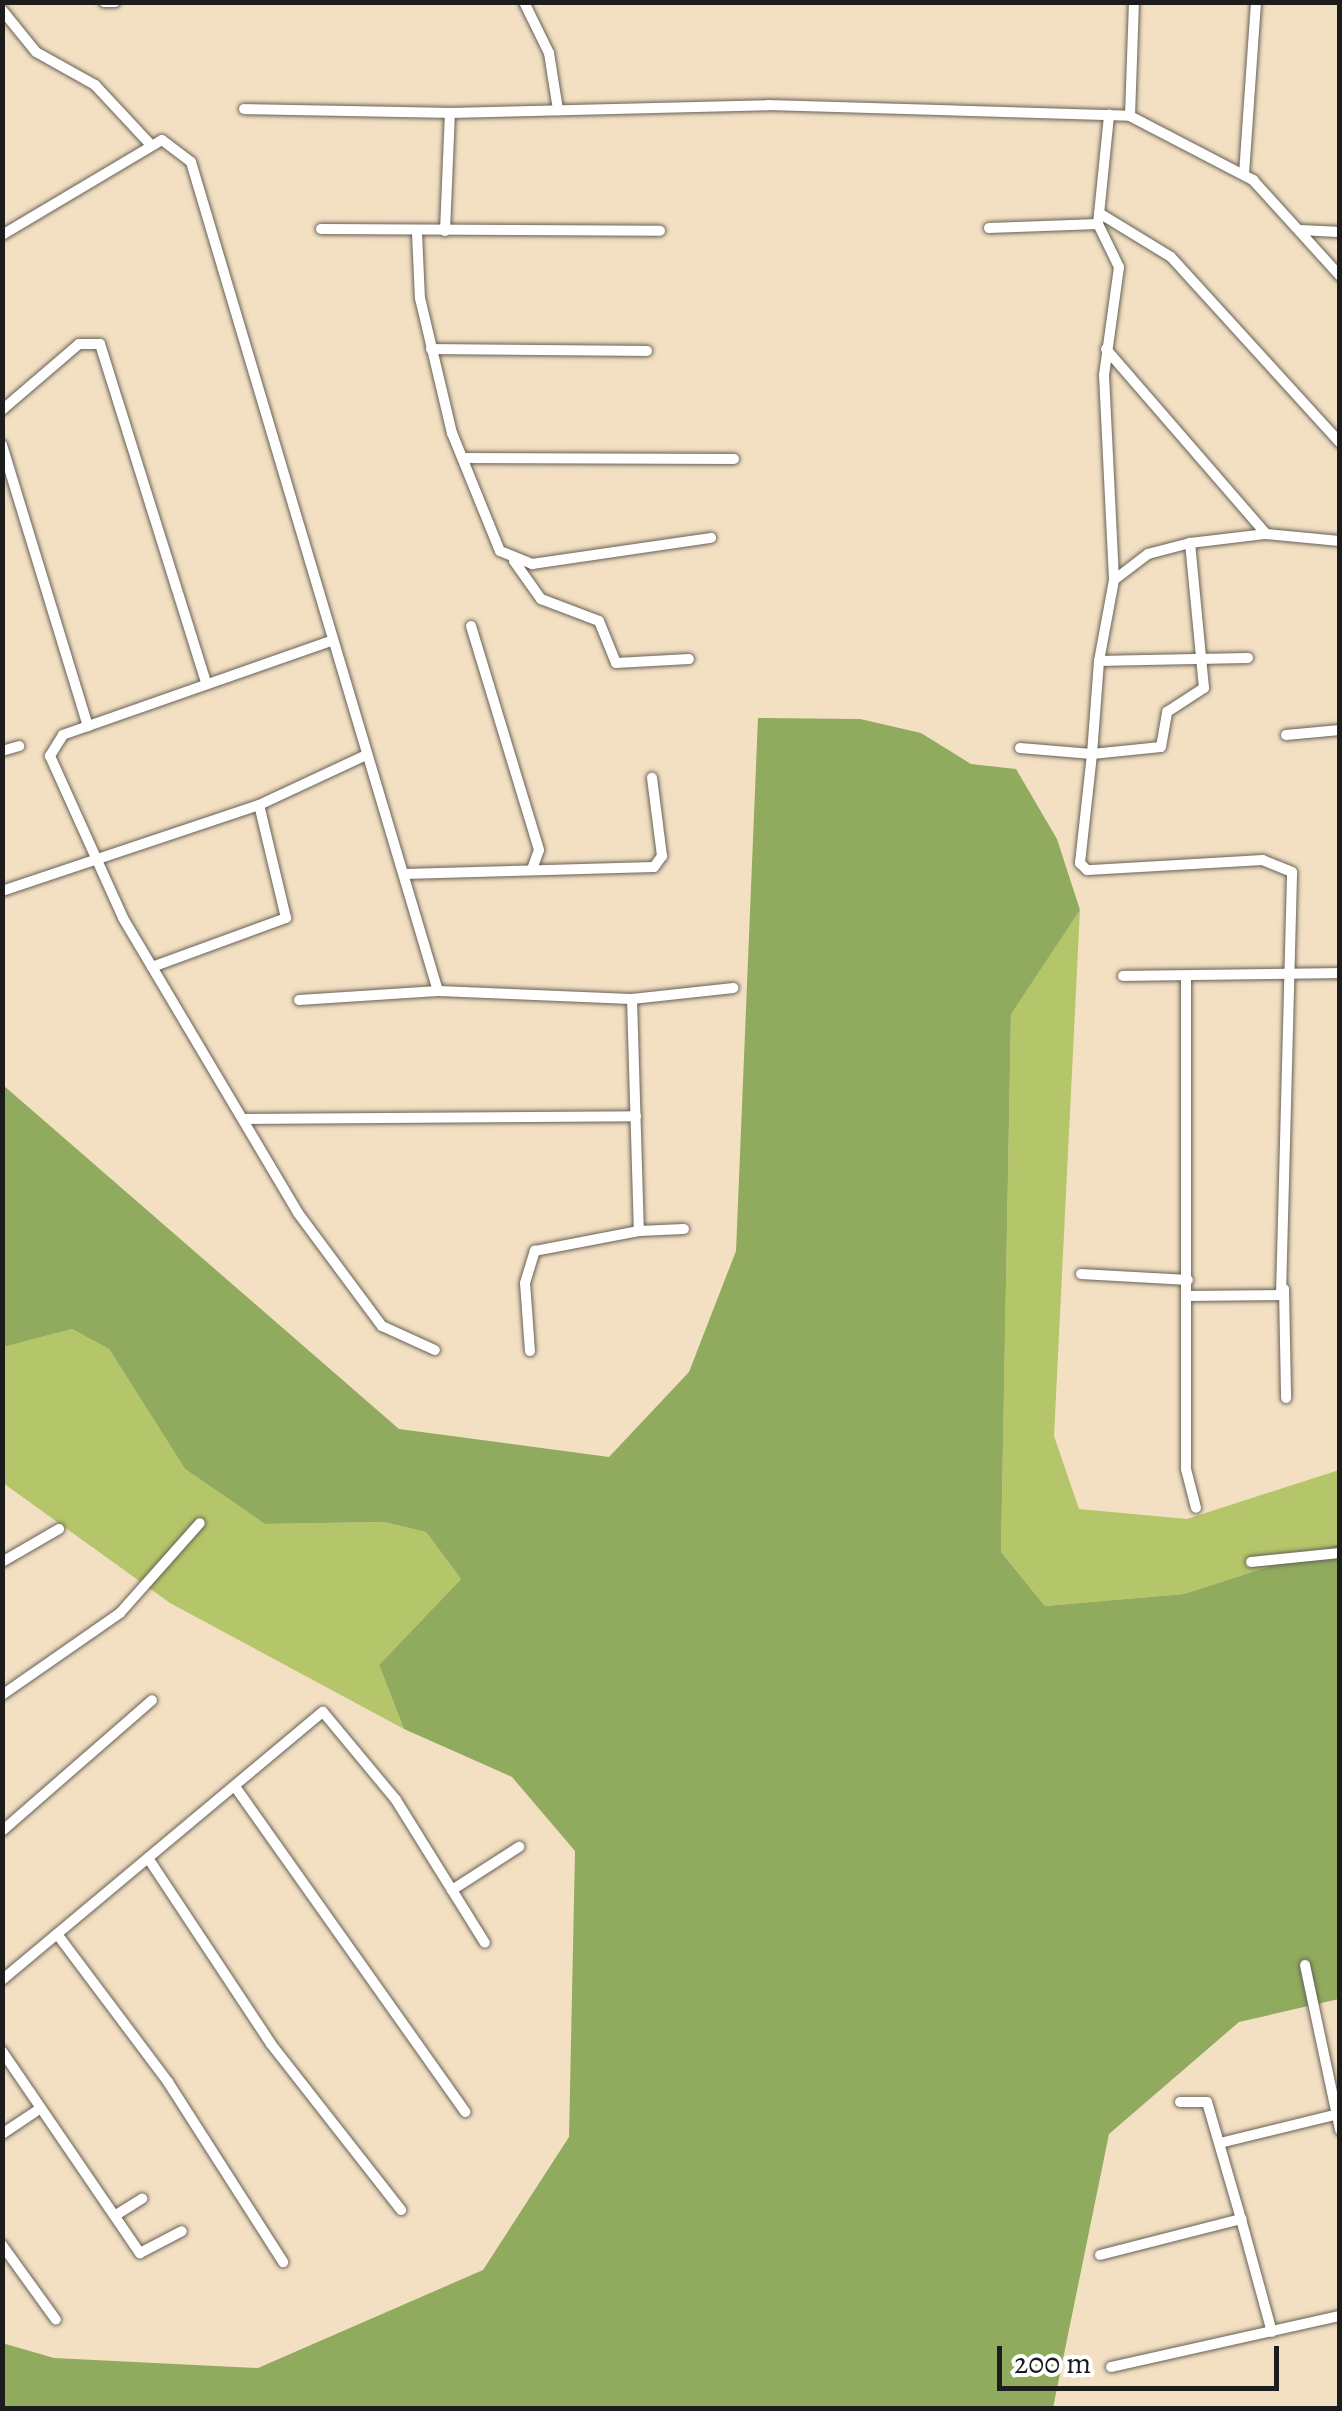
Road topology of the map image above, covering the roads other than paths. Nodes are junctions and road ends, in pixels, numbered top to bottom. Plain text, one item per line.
1 (104, 2) edge
2 (115, 2) edge
3 (524, 2) edge
4 (1134, 2) edge
5 (1256, 2) edge
6 (2, 10) edge
7 (244, 109) dead end
8 (558, 110) junction
9 (450, 113) junction
10 (1109, 115) junction
11 (1130, 116) junction
12 (152, 145) junction
13 (1244, 174) junction
14 (1099, 218) junction
15 (988, 228) dead end
16 (322, 230) dead end
17 (1300, 230) junction
18 (660, 231) dead end
19 (445, 232) junction
20 (1340, 232) edge
21 (416, 233) junction
22 (2, 235) edge
23 (1340, 276) edge
24 (430, 350) junction
25 (1106, 350) junction
26 (647, 351) dead end
27 (2, 389) edge
28 (6, 405) edge
29 (1340, 443) edge
30 (2, 445) edge
31 (464, 458) junction
32 (734, 459) dead end
33 (1266, 534) junction
34 (710, 538) dead end
35 (1340, 541) edge
36 (1190, 543) junction
37 (514, 560) junction
38 (1114, 580) junction
39 (471, 626) dead end
40 (328, 642) junction
41 (1248, 658) dead end
42 (689, 660) dead end
43 (1202, 660) junction
44 (1099, 661) junction
45 (206, 682) junction
46 (88, 726) junction
47 (1340, 730) edge
48 (1286, 735) dead end
49 (19, 746) dead end
50 (1020, 748) dead end
51 (2, 751) edge
52 (1092, 754) junction
53 (364, 756) junction
54 (652, 778) dead end
55 (259, 805) junction
56 (95, 861) junction
57 (532, 869) junction
58 (404, 874) junction
59 (2, 891) edge
60 (152, 968) junction
61 (1340, 973) edge
62 (1290, 974) junction
63 (1123, 976) dead end
64 (1186, 976) junction
65 (733, 988) dead end
66 (438, 991) junction
67 (632, 999) junction
68 (299, 1000) dead end
69 (636, 1116) junction
70 (244, 1119) junction
71 (684, 1229) dead end
72 (639, 1231) junction
73 (1081, 1274) dead end
74 (1188, 1280) junction
75 (1284, 1280) junction
76 (1189, 1296) junction
77 (435, 1350) dead end
78 (530, 1351) dead end
79 (1286, 1398) dead end
80 (1196, 1508) dead end
81 (200, 1523) dead end
82 (59, 1529) dead end
83 (1340, 1553) edge
84 (2, 1562) edge
85 (1250, 1562) dead end
86 (2, 1695) edge
87 (152, 1700) dead end
88 (236, 1788) junction
89 (2, 1831) edge
90 (519, 1847) dead end
91 (150, 1861) junction
92 (452, 1890) junction
93 (57, 1934) junction
94 (485, 1943) dead end
95 (1305, 1965) dead end
96 (2, 1980) edge
97 (2, 2051) edge
98 (1180, 2102) dead end
99 (38, 2110) junction
100 (464, 2112) dead end
101 (1331, 2116) junction
102 (1340, 2130) edge
103 (2, 2134) edge
104 (1224, 2142) junction
105 (142, 2199) dead end
106 (401, 2210) dead end
107 (116, 2214) junction
108 (1242, 2219) junction
109 (182, 2231) dead end
110 (2, 2245) edge
111 (1100, 2255) dead end
112 (283, 2262) dead end
113 (1340, 2316) edge
114 (56, 2320) dead end
115 (1272, 2332) junction
116 (1111, 2367) dead end

1 - 2 street
3 - 8 street
4 - 11 street
5 - 13 street
6 - 12 street
7 - 9 street
8 - 9 street
8 - 10 street
9 - 19 street
10 - 11 street
10 - 14 street
11 - 13 street
12 - 22 street
12 - 40 street
13 - 17 street
14 - 15 street
14 - 25 street
14 - 29 street
16 - 21 street
17 - 20 street
17 - 23 street
18 - 19 street
19 - 21 street
21 - 24 street
24 - 26 street
24 - 31 street
25 - 33 street
25 - 38 street
27 - 28 street
28 - 45 street
30 - 46 street
31 - 32 street
31 - 37 street
33 - 35 street
33 - 36 street
34 - 37 street
36 - 38 street
36 - 43 street
37 - 42 street
38 - 44 street
39 - 57 street
40 - 45 street
40 - 53 street
41 - 43 street
43 - 44 street
43 - 52 street
44 - 52 street
45 - 46 street
46 - 56 street
47 - 48 street
49 - 51 street
50 - 52 street
52 - 62 street
53 - 55 street
53 - 58 street
54 - 57 street
55 - 56 street
55 - 60 street
56 - 59 street
56 - 60 street
57 - 58 street
58 - 66 street
60 - 70 street
61 - 62 street
62 - 64 street
62 - 75 street
63 - 64 street
64 - 74 street
65 - 67 street
66 - 67 street
66 - 68 street
67 - 69 street
69 - 70 street
69 - 72 street
70 - 77 street
71 - 72 street
72 - 78 street
73 - 74 street
74 - 76 street
75 - 76 street
75 - 79 street
76 - 80 street
81 - 86 street
82 - 84 street
83 - 85 street
87 - 89 street
88 - 91 street
88 - 92 street
88 - 100 street
90 - 92 street
91 - 93 street
91 - 106 street
92 - 94 street
93 - 96 street
93 - 112 street
95 - 101 street
97 - 99 street
98 - 104 street
99 - 103 street
99 - 107 street
101 - 102 street
101 - 104 street
104 - 108 street
105 - 107 street
107 - 109 street
108 - 111 street
108 - 115 street
110 - 114 street
113 - 115 street
115 - 116 street

